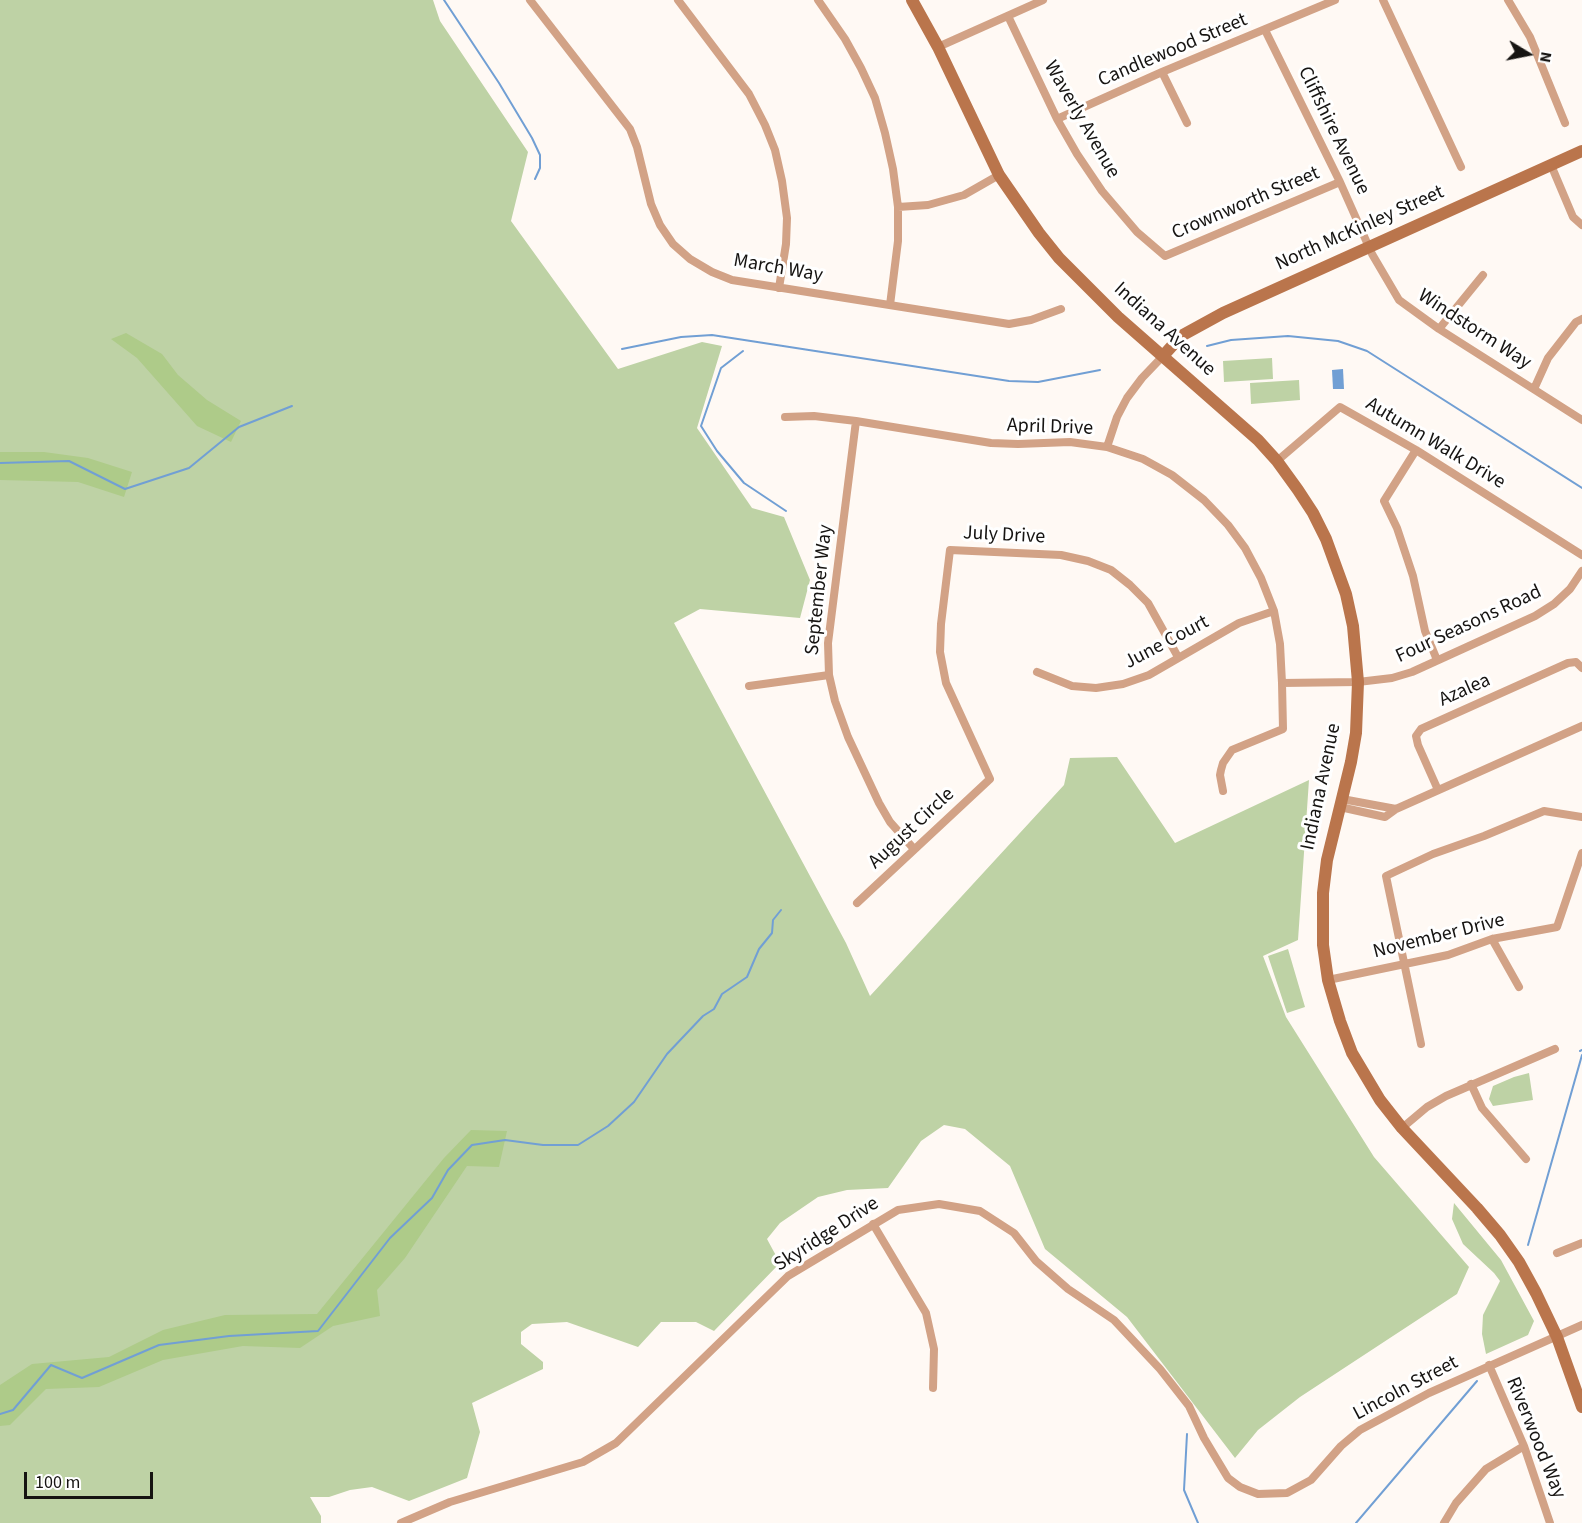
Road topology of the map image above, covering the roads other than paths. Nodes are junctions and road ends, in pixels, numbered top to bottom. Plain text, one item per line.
1 (530, 0) edge
2 (678, 0) edge
3 (818, 0) edge
4 (912, 0) edge
5 (1043, 0) edge
6 (1335, 0) edge
7 (1383, 0) edge
8 (1508, 0) edge
9 (1008, 16) junction
10 (1265, 30) junction
11 (938, 47) junction
12 (1162, 72) junction
13 (1057, 119) junction
14 (1187, 123) dead end
15 (1565, 123) dead end
16 (1582, 151) edge
17 (1551, 165) junction
18 (1461, 167) dead end
19 (999, 175) junction
20 (1340, 182) junction
21 (898, 207) junction
22 (1582, 225) edge
23 (1370, 247) junction
24 (1165, 256) joint
25 (1483, 275) dead end
26 (780, 288) junction
27 (890, 304) junction
28 (1061, 309) dead end
29 (1582, 319) edge
30 (1438, 329) junction
31 (1163, 356) junction
32 (1534, 389) junction
33 (785, 417) dead end
34 (1582, 420) edge
35 (856, 422) junction
36 (1107, 447) junction
37 (1416, 450) junction
38 (1277, 461) junction
39 (1582, 555) edge
40 (1582, 571) edge
41 (1274, 611) junction
42 (1178, 657) junction
43 (1437, 660) junction
44 (1582, 668) edge
45 (1037, 672) dead end
46 (829, 675) junction
47 (1358, 682) junction
48 (1282, 683) junction
49 (749, 686) dead end
50 (1582, 726) edge
51 (990, 779) joint
52 (1438, 790) junction
53 (1222, 791) dead end
54 (1341, 803) junction
55 (1374, 805) junction
56 (1396, 809) junction
57 (1371, 814) junction
58 (1582, 817) edge
59 (914, 849) junction
60 (1582, 852) edge
61 (857, 903) dead end
62 (1492, 939) junction
63 (1404, 965) junction
64 (1329, 980) junction
65 (1519, 987) dead end
66 (1421, 1044) dead end
67 (1555, 1049) dead end
68 (1471, 1084) junction
69 (1402, 1128) junction
70 (1526, 1159) dead end
71 (873, 1224) junction
72 (1582, 1243) edge
73 (1557, 1253) dead end
74 (1582, 1325) edge
75 (1557, 1337) junction
76 (1489, 1365) junction
77 (933, 1388) dead end
78 (1582, 1407) edge
79 (1524, 1446) junction
80 (1258, 1494) joint
81 (401, 1523) edge
82 (1444, 1523) edge
83 (1550, 1523) edge

1 - 26 street, March Way
2 - 26 street
3 - 21 street
4 - 11 street, Indiana Avenue
5 - 9 street
6 - 10 street, Candlewood Street
7 - 18 street
8 - 15 street
9 - 11 street
9 - 13 street, Waverly Avenue
10 - 12 street, Candlewood Street
10 - 20 street, Cliffshire Avenue
11 - 19 street, Indiana Avenue
12 - 13 street, Candlewood Street
12 - 14 street
13 - 24 street, Waverly Avenue
16 - 17 street, North McKinley Street
17 - 22 street
17 - 23 street, North McKinley Street
19 - 21 street
19 - 31 street, Indiana Avenue
20 - 23 street, Cliffshire Avenue
20 - 24 street, Crownworth Street
21 - 27 street
23 - 30 street, Windstorm Way
23 - 31 street, North McKinley Street
25 - 30 street
26 - 27 street, March Way
27 - 28 street, March Way
29 - 32 street
30 - 32 street, Windstorm Way
31 - 36 street
31 - 38 street, Indiana Avenue
32 - 34 street, Windstorm Way
33 - 35 street, April Drive
35 - 36 street, April Drive
35 - 46 street, September Way
36 - 41 street, April Drive
37 - 38 street, Autumn Walk Drive
37 - 39 street, Autumn Walk Drive
37 - 43 street
38 - 47 street, Indiana Avenue
40 - 43 street, Four Seasons Road
41 - 42 street, June Court
41 - 48 street, April Drive
42 - 45 street, June Court
42 - 51 street, July Drive
43 - 47 street, Four Seasons Road
44 - 52 street, Azalea
46 - 49 street
46 - 59 street, September Way
47 - 48 street, Four Seasons Road
47 - 54 street, Indiana Avenue
48 - 53 street, April Drive
50 - 52 street
51 - 59 street, August Circle
52 - 56 street
54 - 55 street
54 - 57 street
54 - 64 street, Indiana Avenue
55 - 56 street
55 - 57 street
56 - 57 street
58 - 63 street
59 - 61 street, August Circle
60 - 62 street, November Drive
62 - 63 street, November Drive
62 - 65 street
63 - 64 street, November Drive
63 - 66 street
64 - 69 street, Indiana Avenue
67 - 68 street
68 - 69 street
68 - 70 street
69 - 75 street, Indiana Avenue
71 - 77 street
71 - 80 street, Skyridge Drive
71 - 81 street, Skyridge Drive
72 - 73 street
74 - 75 street, Lincoln Street
75 - 76 street, Lincoln Street
75 - 78 street, Indiana Avenue
76 - 79 street, Riverwood Way
76 - 80 street, Lincoln Street
79 - 82 street
79 - 83 street, Riverwood Way

